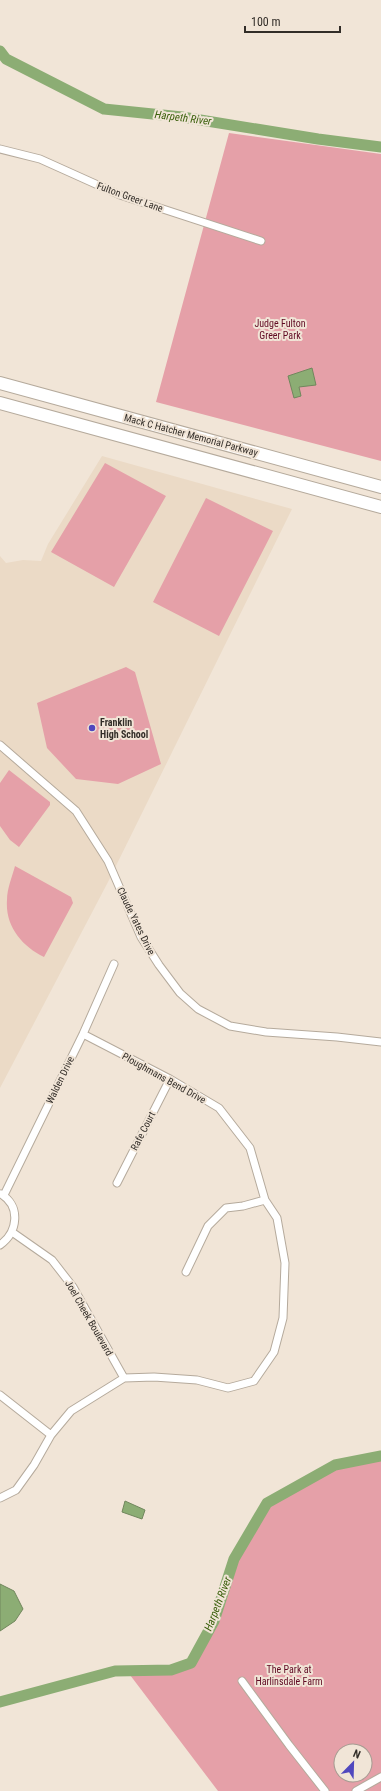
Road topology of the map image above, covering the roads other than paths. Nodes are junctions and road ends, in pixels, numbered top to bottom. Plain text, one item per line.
1 (0, 149) edge
2 (261, 241) dead end
3 (0, 383) edge
4 (0, 403) edge
5 (381, 487) edge
6 (381, 507) edge
7 (0, 745) edge
8 (114, 964) dead end
9 (83, 1034) junction
10 (381, 1042) edge
11 (170, 1079) junction
12 (117, 1183) dead end
13 (2, 1194) edge
14 (265, 1200) junction
15 (12, 1232) junction
16 (0, 1245) edge
17 (186, 1272) dead end
18 (124, 1378) junction
19 (0, 1395) edge
20 (51, 1435) junction
21 (0, 1498) edge
22 (242, 1681) dead end
23 (381, 1777) edge
24 (325, 1791) edge
25 (356, 1791) edge

1 - 2 street, Fulton Greer Lane
3 - 5 highway, Mack C Hatcher Memorial Parkway
4 - 6 highway, Mack C Hatcher Memorial Parkway
7 - 10 street, Claude Yates Drive
8 - 9 street, Walden Drive
9 - 11 street, Ploughmans Bend Drive
9 - 13 street, Walden Drive
11 - 12 street, Rafe Court
11 - 14 street, Ploughmans Bend Drive
13 - 15 street, Walden Drive
14 - 17 street
14 - 18 street, Ploughmans Bend Drive
15 - 16 street
15 - 18 street, Joel Cheek Boulevard
18 - 20 street, Ploughmans Bend Drive
19 - 20 street
20 - 21 street, Ploughmans Bend Drive
22 - 24 street
23 - 25 street

